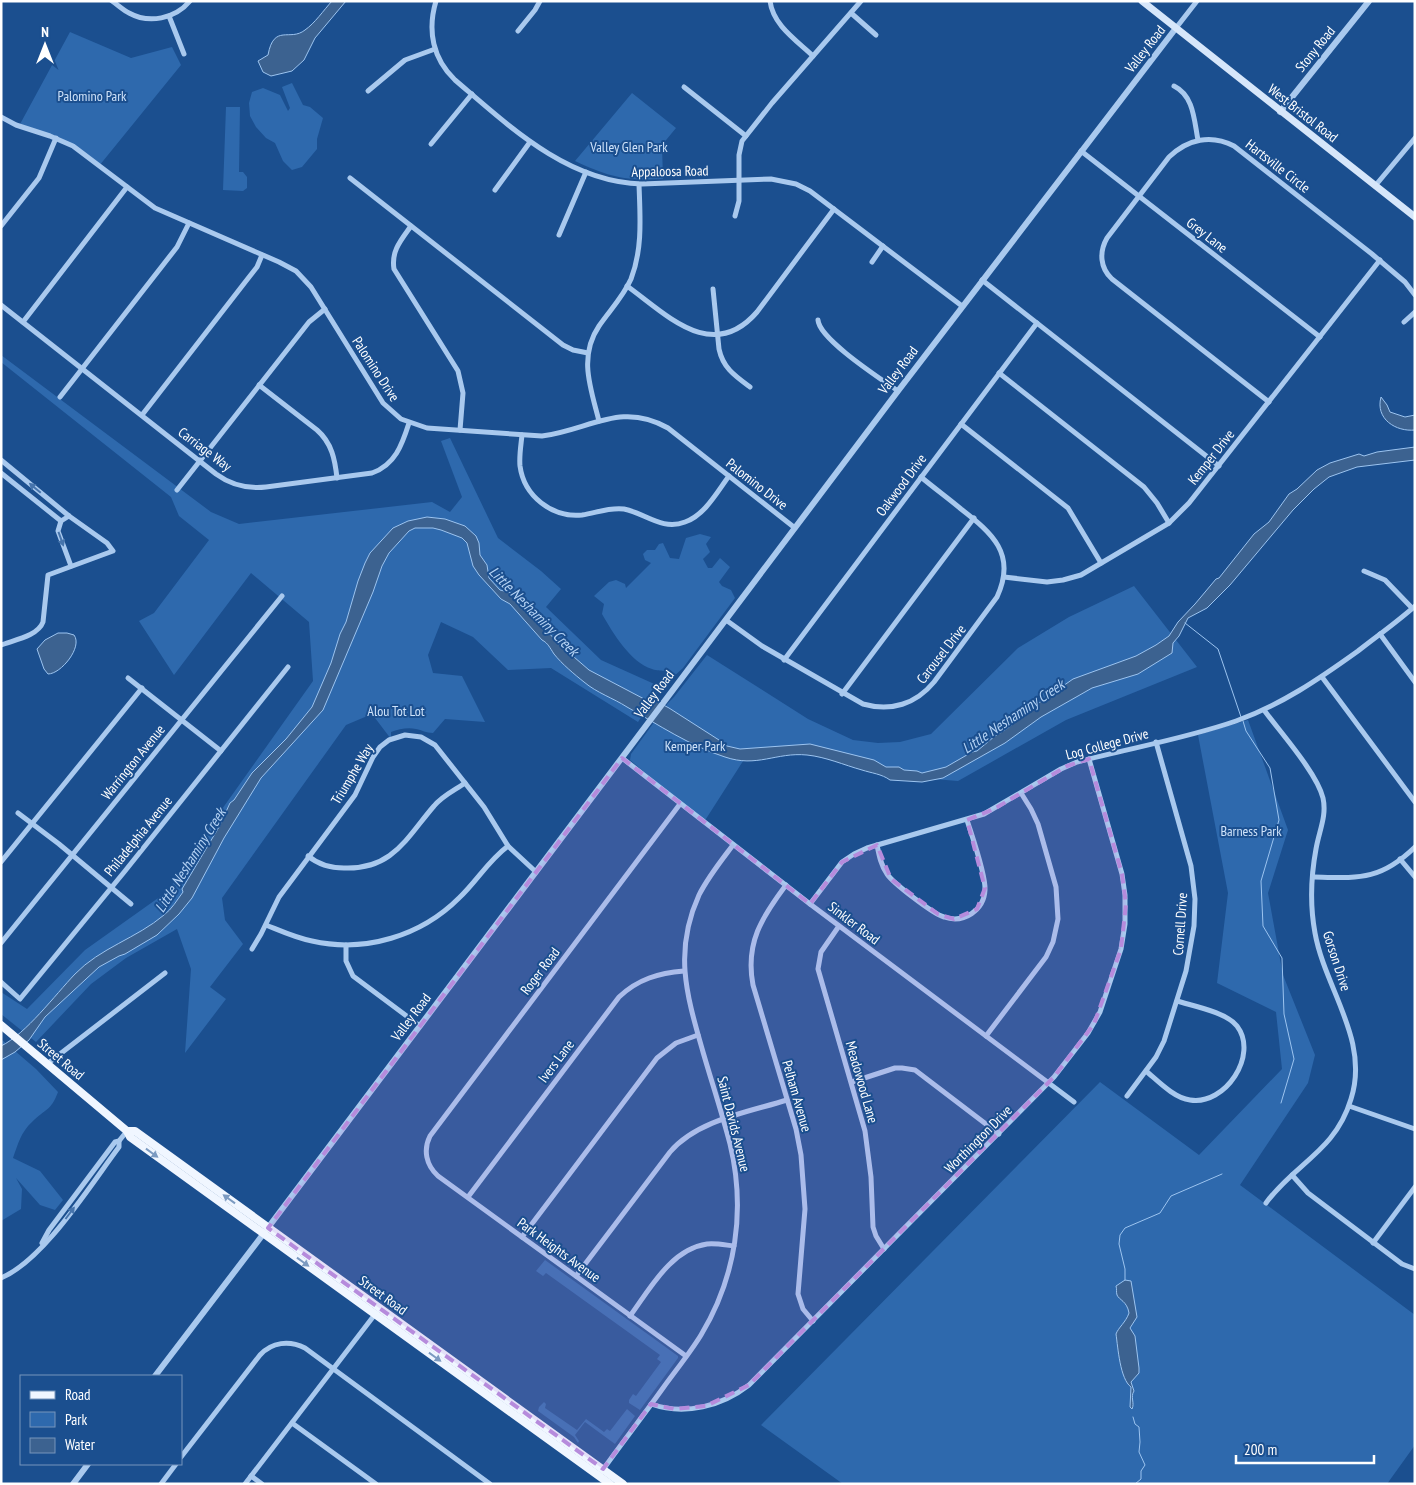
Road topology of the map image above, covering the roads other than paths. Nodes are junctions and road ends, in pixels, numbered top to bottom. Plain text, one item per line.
1 (112, 1) edge
2 (190, 1) edge
3 (436, 1) edge
4 (540, 1) edge
5 (770, 1) edge
6 (861, 1) edge
7 (1142, 1) edge
8 (1197, 1) edge
9 (1369, 1) edge
10 (851, 13) junction
11 (169, 16) junction
12 (1176, 28) junction
13 (518, 31) dead end
14 (876, 35) dead end
15 (435, 49) junction
16 (184, 54) dead end
17 (813, 56) junction
18 (1174, 86) dead end
19 (684, 87) dead end
20 (368, 91) dead end
21 (472, 94) junction
22 (1280, 112) junction
23 (1, 117) edge
24 (746, 136) junction
25 (56, 138) junction
26 (1415, 138) edge
27 (1198, 140) junction
28 (530, 142) junction
29 (430, 144) dead end
30 (1081, 151) junction
31 (586, 172) junction
32 (350, 178) dead end
33 (740, 180) junction
34 (639, 184) junction
35 (1375, 186) junction
36 (127, 188) junction
37 (495, 190) dead end
38 (1140, 196) junction
39 (834, 209) junction
40 (735, 216) dead end
41 (1415, 217) edge
42 (3, 222) edge
43 (189, 223) junction
44 (411, 226) junction
45 (559, 235) dead end
46 (883, 246) junction
47 (262, 254) junction
48 (1380, 260) junction
49 (872, 262) dead end
50 (982, 280) junction
51 (627, 286) junction
52 (713, 289) dead end
53 (1415, 295) edge
54 (1, 305) edge
55 (962, 306) junction
56 (325, 309) junction
57 (1415, 312) edge
58 (818, 320) dead end
59 (23, 322) junction
60 (1404, 322) dead end
61 (1036, 323) junction
62 (718, 334) junction
63 (1320, 337) junction
64 (588, 353) junction
65 (82, 368) junction
66 (999, 373) junction
67 (259, 385) junction
68 (750, 387) dead end
69 (898, 391) junction
70 (60, 397) dead end
71 (1268, 402) junction
72 (142, 415) junction
73 (599, 421) junction
74 (409, 423) junction
75 (961, 424) junction
76 (460, 430) junction
77 (522, 435) junction
78 (1, 460) edge
79 (200, 461) junction
80 (1219, 466) junction
81 (1, 473) edge
82 (730, 476) junction
83 (921, 477) junction
84 (337, 478) junction
85 (177, 490) dead end
86 (69, 516) junction
87 (974, 518) junction
88 (61, 521) junction
89 (1169, 523) junction
90 (795, 528) junction
91 (1101, 563) junction
92 (72, 566) junction
93 (1364, 571) dead end
94 (1004, 577) junction
95 (282, 596) dead end
96 (1414, 607) edge
97 (726, 620) junction
98 (1380, 634) junction
99 (1, 646) edge
100 (784, 660) junction
101 (288, 667) dead end
102 (1322, 677) junction
103 (128, 678) dead end
104 (1415, 682) edge
105 (142, 688) junction
106 (842, 694) junction
107 (1264, 710) junction
108 (182, 719) junction
109 (1156, 742) junction
110 (221, 751) junction
111 (622, 758) junction
112 (1089, 759) junction
113 (465, 783) junction
114 (1021, 793) junction
115 (1415, 802) edge
116 (680, 804) junction
117 (18, 814) dead end
118 (967, 820) junction
119 (32, 824) junction
120 (733, 844) junction
121 (877, 845) junction
122 (508, 846) junction
123 (1415, 847) edge
124 (72, 856) junction
125 (308, 856) junction
126 (1400, 859) junction
127 (1, 862) edge
128 (536, 872) junction
129 (1314, 877) junction
130 (1415, 877) edge
131 (786, 885) junction
132 (111, 888) junction
133 (131, 904) dead end
134 (810, 904) junction
135 (266, 925) junction
136 (839, 926) junction
137 (1, 943) edge
138 (346, 945) junction
139 (252, 948) dead end
140 (684, 971) junction
141 (165, 973) dead end
142 (1, 982) edge
143 (1177, 1001) junction
144 (420, 1026) junction
145 (4, 1027) edge
146 (698, 1035) junction
147 (986, 1036) junction
148 (47, 1064) junction
149 (1146, 1071) junction
150 (852, 1082) junction
151 (1048, 1083) junction
152 (1127, 1096) dead end
153 (787, 1100) junction
154 (1074, 1102) dead end
155 (1349, 1106) junction
156 (723, 1120) junction
157 (1415, 1129) edge
158 (128, 1131) junction
159 (999, 1134) junction
160 (427, 1155) joint
161 (1292, 1175) junction
162 (1415, 1188) edge
163 (468, 1197) junction
164 (1266, 1203) dead end
165 (266, 1231) junction
166 (522, 1237) junction
167 (1373, 1243) junction
168 (734, 1246) junction
169 (884, 1249) junction
170 (1415, 1269) edge
171 (576, 1276) junction
172 (1, 1278) edge
173 (378, 1311) junction
174 (630, 1316) junction
175 (813, 1321) junction
176 (686, 1356) junction
177 (333, 1369) junction
178 (156, 1375) edge
179 (651, 1404) junction
180 (292, 1422) junction
181 (182, 1456) edge
182 (87, 1465) edge
183 (175, 1465) edge
184 (601, 1472) junction
185 (252, 1476) junction
186 (610, 1482) edge
187 (73, 1484) edge
188 (161, 1484) edge
189 (245, 1484) edge
190 (262, 1484) edge
191 (376, 1484) edge
192 (490, 1484) edge
193 (623, 1484) edge

1 - 11 street
2 - 11 street
3 - 15 street, Appaloosa Road
4 - 13 street
5 - 17 street
6 - 10 street
7 - 12 main road, West Bristol Road
8 - 12 street
9 - 22 street, Stony Road
10 - 14 street
10 - 17 street
11 - 16 street
12 - 22 main road, West Bristol Road
12 - 30 street, Valley Road
15 - 20 street
15 - 21 street, Appaloosa Road
17 - 24 street
18 - 27 street
19 - 24 street
21 - 28 street, Appaloosa Road
21 - 29 street
22 - 35 main road, West Bristol Road
23 - 25 street, Palomino Drive
24 - 33 street
25 - 36 street, Palomino Drive
25 - 42 street
26 - 35 street
27 - 38 street
27 - 48 street, Hartsville Circle
28 - 31 street, Appaloosa Road
28 - 37 street
30 - 38 street, Grey Lane
30 - 50 street, Valley Road
31 - 34 street, Appaloosa Road
31 - 45 street
32 - 44 street
33 - 34 street, Appaloosa Road
33 - 39 street, Appaloosa Road
33 - 40 street
34 - 51 street
35 - 41 main road, West Bristol Road
36 - 43 street, Palomino Drive
36 - 59 street
38 - 63 street, Grey Lane
38 - 71 street
39 - 46 street, Appaloosa Road
39 - 62 street
43 - 47 street, Palomino Drive
43 - 65 street
44 - 64 street
44 - 76 street
46 - 49 street
46 - 55 street, Appaloosa Road
47 - 56 street, Palomino Drive
47 - 72 street
48 - 53 street, Hartsville Circle
48 - 63 street, Kemper Drive
50 - 55 street, Valley Road
50 - 61 street
51 - 62 street
51 - 64 street
52 - 62 street
54 - 59 street, Carriage Way
55 - 69 street, Valley Road
56 - 67 street
56 - 74 street, Palomino Drive
57 - 60 street
58 - 69 street
59 - 65 street, Carriage Way
61 - 66 street, Oakwood Drive
61 - 80 street
62 - 68 street
63 - 71 street, Kemper Drive
64 - 73 street
65 - 70 street
65 - 72 street, Carriage Way
66 - 75 street, Oakwood Drive
66 - 89 street
67 - 79 street
67 - 84 street
69 - 90 street, Valley Road
71 - 80 street, Kemper Drive
72 - 79 street, Carriage Way
73 - 77 street, Palomino Drive
73 - 82 street, Palomino Drive
74 - 76 street, Palomino Drive
74 - 84 street, Carriage Way
75 - 83 street, Oakwood Drive
75 - 91 street
76 - 77 street, Palomino Drive
77 - 82 street
86 -> 78 street
79 - 84 street, Carriage Way
79 - 85 street
80 - 89 street, Kemper Drive
81 - 88 street
82 - 90 street, Palomino Drive
83 - 87 street, Carousel Drive
83 - 100 street, Oakwood Drive
86 - 88 street
86 - 92 street
87 - 94 street, Carousel Drive
87 - 106 street
88 -> 92 street
89 - 91 street, Kemper Drive
90 - 97 street, Valley Road
91 - 94 street, Kemper Drive
92 - 99 street
93 - 96 street
94 - 106 street, Carousel Drive
95 - 108 street, Warrington Avenue
96 - 98 street, Log College Drive
97 - 100 street, Carousel Drive
97 - 111 street, Valley Road
98 - 102 street, Log College Drive
98 - 104 street
100 - 106 street, Carousel Drive
101 - 110 street, Philadelphia Avenue
102 - 107 street, Log College Drive
102 - 115 street
103 - 105 street
105 - 108 street
105 - 119 street
107 - 109 street, Log College Drive
107 - 129 street, Gorson Drive
108 - 110 street
108 - 124 street, Warrington Avenue
109 - 112 street, Log College Drive
109 - 143 street, Cornell Drive
110 - 132 street, Philadelphia Avenue
111 - 116 street, Sinkler Road
111 - 128 street, Valley Road
112 - 114 street, Log College Drive
112 - 151 street, Worthington Drive
113 - 122 street, Triumphe Way
113 - 125 street
113 - 125 street, Triumphe Way
114 - 118 street, Log College Drive
114 - 147 street
116 - 120 street, Sinkler Road
116 - 160 street, Roger Road
117 - 119 street
118 - 121 street, Log College Drive
118 - 121 street
119 - 124 street
119 - 127 street
120 - 131 street, Sinkler Road
120 - 140 street, Saint Davids Avenue
121 - 134 street, Log College Drive
122 - 128 street, Triumphe Way
122 - 138 street
123 - 126 street
124 - 132 street
124 - 137 street, Warrington Avenue
125 - 135 street, Triumphe Way
126 - 129 street
126 - 130 street
128 - 144 street, Valley Road
129 - 155 street, Gorson Drive
131 - 134 street, Sinkler Road
131 - 153 street, Pelham Avenue
132 - 133 street
132 - 142 street, Philadelphia Avenue
134 - 136 street, Sinkler Road
135 - 138 street
135 - 139 street, Triumphe Way
136 - 147 street, Sinkler Road
136 - 150 street, Meadowood Lane
138 - 144 street
140 - 146 street, Saint Davids Avenue
140 - 163 street, Ivers Lane
141 - 148 street
143 - 149 street, Cornell Drive
143 - 149 street
144 - 165 street, Valley Road
145 - 148 main road, Street Road
146 - 156 street, Saint Davids Avenue
146 - 166 street
147 - 151 street, Sinkler Road
148 - 158 main road, Street Road
149 - 152 street, Cornell Drive
150 - 159 street
150 - 169 street, Meadowood Lane
151 - 154 street, Sinkler Road
151 - 159 street, Worthington Drive
153 - 156 street
153 - 175 street, Pelham Avenue
155 - 157 street
155 - 161 street, Gorson Drive
156 - 168 street, Saint Davids Avenue
156 - 171 street
158 - 165 main road, Street Road
158 - 172 street
159 - 169 street, Worthington Drive
160 - 163 street, Park Heights Avenue
161 - 164 street, Gorson Drive
161 - 167 street
162 - 167 street
163 - 166 street, Park Heights Avenue
165 - 173 main road, Street Road
165 - 178 street, Valley Road
166 - 171 street, Park Heights Avenue
167 - 170 street
168 - 174 street
168 - 176 street, Saint Davids Avenue
169 - 175 street, Worthington Drive
171 - 174 street, Park Heights Avenue
173 - 177 street
173 - 184 main road, Street Road
174 - 176 street, Park Heights Avenue
175 - 179 street, Worthington Drive
176 - 179 street, Saint Davids Avenue
177 - 180 street
177 - 181 street
177 - 192 street
179 - 184 street, Saint Davids Avenue
180 - 185 street
180 - 191 street
182 - 187 street
183 - 188 street
184 - 186 main road, Street Road
185 - 189 street
185 - 190 street
186 - 193 main road, Street Road

